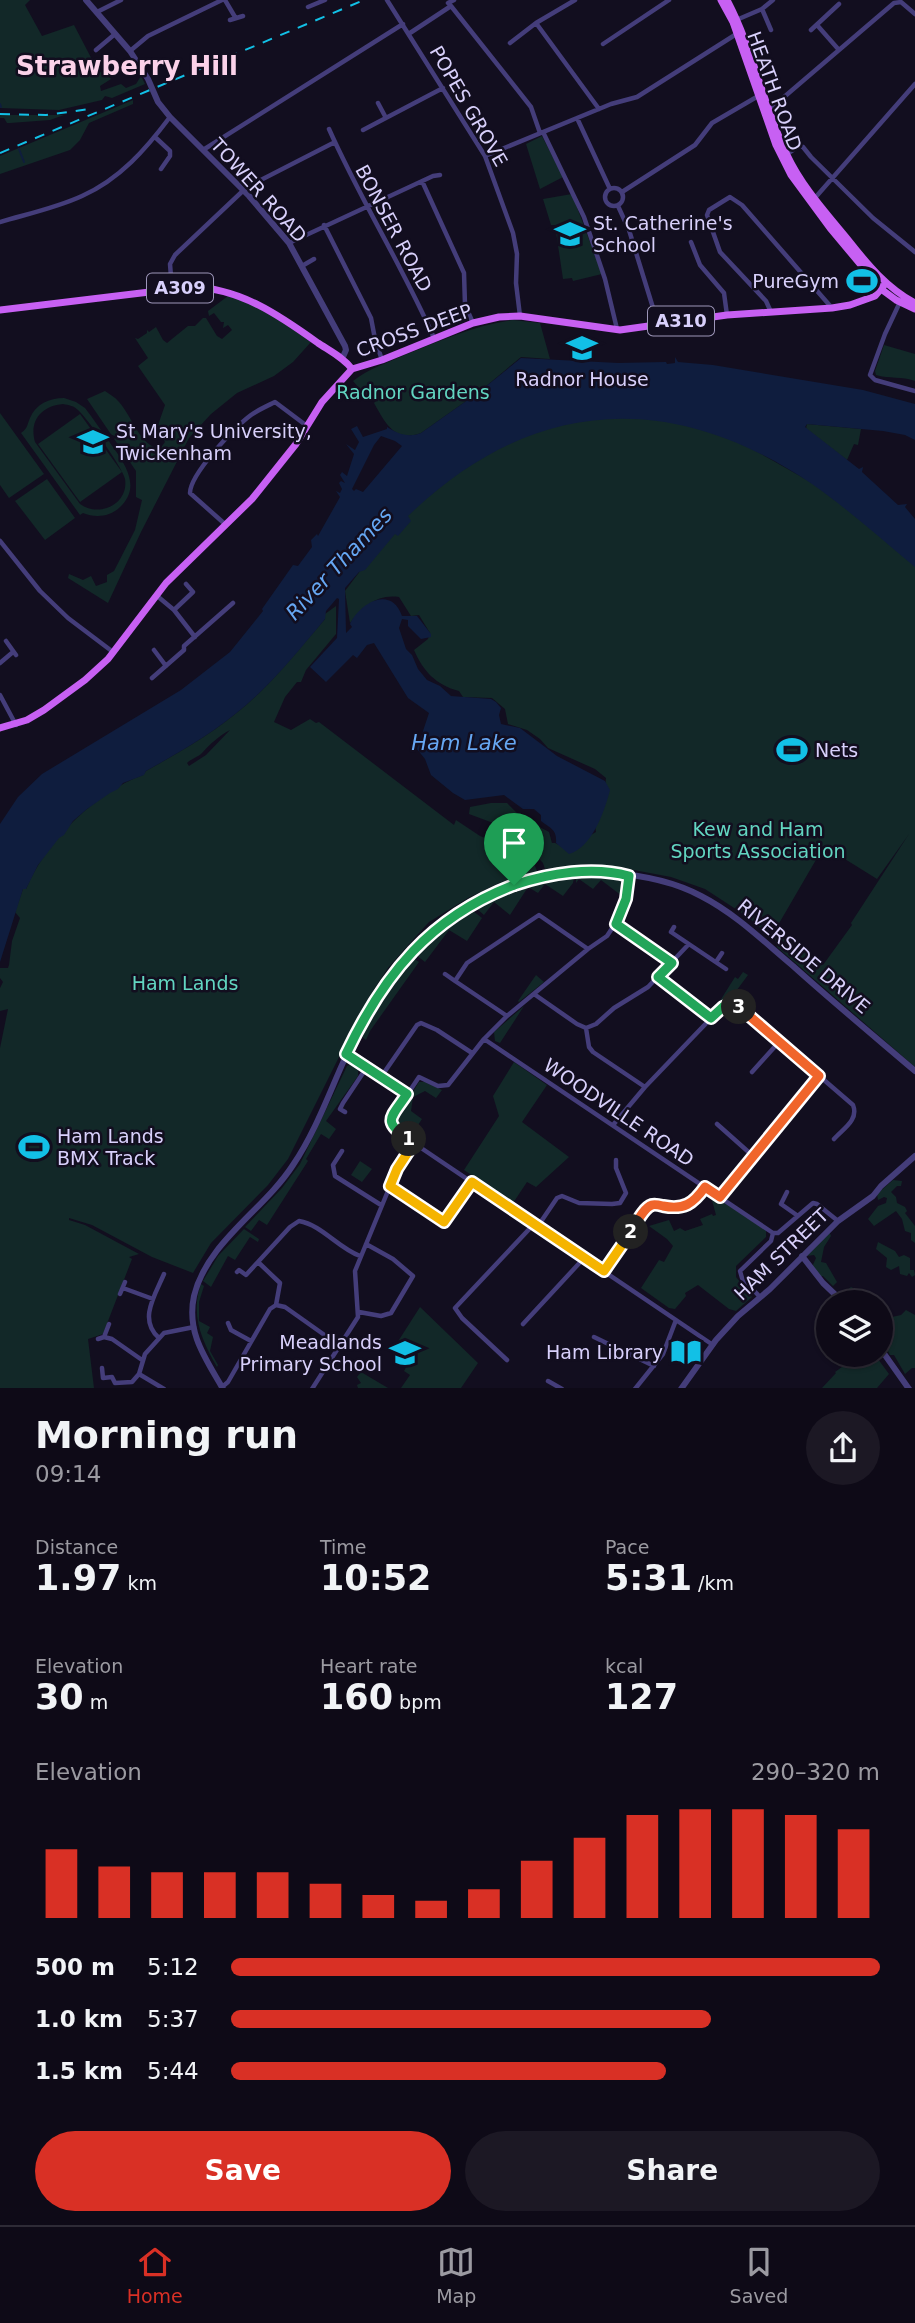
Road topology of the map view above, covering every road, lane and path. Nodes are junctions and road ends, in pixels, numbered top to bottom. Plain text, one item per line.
1 (86, 0) edge
2 (121, 0) edge
3 (224, 0) edge
4 (325, 0) edge
5 (387, 0) edge
6 (454, 0) edge
7 (575, 0) edge
8 (669, 0) edge
9 (721, 0) edge
10 (727, 0) edge
11 (773, 0) edge
12 (839, 4) dead end
13 (451, 6) junction
14 (308, 7) dead end
15 (762, 9) junction
16 (97, 12) junction
17 (915, 14) edge
18 (243, 16) dead end
19 (735, 21) junction
20 (403, 23) junction
21 (536, 23) junction
22 (817, 25) junction
23 (771, 30) dead end
24 (810, 30) dead end
25 (410, 33) junction
26 (740, 33) junction
27 (115, 34) junction
28 (510, 43) dead end
29 (603, 44) dead end
30 (96, 50) dead end
31 (839, 50) junction
32 (130, 51) junction
33 (915, 84) edge
34 (443, 88) junction
35 (762, 94) junction
36 (378, 103) dead end
37 (599, 109) junction
38 (770, 109) junction
39 (170, 117) junction
40 (386, 118) junction
41 (577, 118) junction
42 (329, 130) dead end
43 (363, 130) dead end
44 (541, 133) junction
45 (155, 137) junction
46 (335, 142) junction
47 (203, 150) junction
48 (485, 156) junction
49 (784, 156) junction
50 (162, 169) dead end
51 (440, 175) dead end
52 (833, 179) junction
53 (422, 181) junction
54 (610, 189) junction
55 (242, 190) junction
56 (622, 192) junction
57 (813, 200) junction
58 (366, 206) junction
59 (618, 206) junction
60 (0, 222) edge
61 (324, 225) junction
62 (691, 242) dead end
63 (289, 243) junction
64 (915, 252) edge
65 (314, 259) dead end
66 (302, 266) junction
67 (883, 286) junction
68 (172, 289) junction
69 (900, 302) junction
70 (915, 303) edge
71 (832, 309) junction
72 (915, 309) edge
73 (0, 310) edge
74 (771, 312) junction
75 (727, 315) junction
76 (520, 316) junction
77 (473, 323) junction
78 (659, 324) junction
79 (617, 330) junction
80 (434, 339) junction
81 (342, 359) junction
82 (382, 360) junction
83 (352, 369) junction
84 (915, 391) edge
85 (307, 426) junction
86 (226, 526) junction
87 (0, 541) edge
88 (186, 583) dead end
89 (156, 595) junction
90 (233, 603) dead end
91 (174, 610) junction
92 (195, 637) junction
93 (6, 641) dead end
94 (154, 650) dead end
95 (113, 653) junction
96 (0, 663) edge
97 (166, 666) junction
98 (152, 678) dead end
99 (0, 695) edge
100 (16, 724) junction
101 (0, 728) edge
102 (629, 876) junction
103 (616, 924) junction
104 (674, 927) dead end
105 (688, 945) junction
106 (588, 949) junction
107 (722, 953) dead end
108 (716, 962) junction
109 (672, 963) junction
110 (726, 969) dead end
111 (444, 974) dead end
112 (658, 977) junction
113 (455, 981) junction
114 (534, 993) junction
115 (507, 1016) junction
116 (711, 1018) junction
117 (586, 1028) junction
118 (484, 1039) junction
119 (779, 1042) junction
120 (471, 1053) junction
121 (346, 1054) junction
122 (367, 1067) junction
123 (915, 1071) edge
124 (752, 1072) dead end
125 (819, 1076) junction
126 (381, 1077) junction
127 (645, 1087) junction
128 (407, 1094) junction
129 (345, 1112) dead end
130 (717, 1124) dead end
131 (613, 1125) junction
132 (834, 1139) dead end
133 (414, 1143) junction
134 (342, 1151) dead end
135 (753, 1156) junction
136 (915, 1156) edge
137 (616, 1160) dead end
138 (472, 1182) junction
139 (390, 1186) junction
140 (705, 1187) junction
141 (787, 1192) dead end
142 (720, 1197) junction
143 (381, 1205) junction
144 (798, 1216) junction
145 (838, 1221) junction
146 (536, 1225) junction
147 (773, 1233) junction
148 (366, 1244) junction
149 (360, 1256) junction
150 (802, 1256) junction
151 (585, 1257) junction
152 (258, 1262) junction
153 (604, 1271) junction
154 (237, 1272) dead end
155 (164, 1274) dead end
156 (125, 1282) dead end
157 (830, 1290) edge
158 (760, 1297) junction
159 (153, 1299) junction
160 (276, 1305) junction
161 (359, 1312) junction
162 (676, 1320) junction
163 (228, 1323) dead end
164 (109, 1324) dead end
165 (523, 1324) dead end
166 (194, 1327) junction
167 (104, 1337) junction
168 (594, 1337) dead end
169 (159, 1338) junction
170 (97, 1339) dead end
171 (251, 1341) junction
172 (713, 1345) junction
173 (340, 1346) junction
174 (142, 1360) junction
175 (508, 1360) dead end
176 (654, 1366) junction
177 (893, 1366) edge
178 (102, 1368) dead end
179 (139, 1374) junction
180 (169, 1379) dead end
181 (548, 1381) dead end
182 (115, 1386) edge
183 (164, 1388) edge
184 (223, 1388) edge
185 (312, 1388) edge
186 (562, 1388) edge
187 (635, 1388) edge
188 (681, 1388) edge
189 (909, 1388) edge

1 - 16 street, TOWER ROAD
2 - 16 street
3 - 18 street
3 - 32 street
4 - 14 street
5 - 20 street, POPES GROVE
6 - 13 street
7 - 21 street
8 - 29 street
9 - 19 main road, HEATH ROAD
10 - 19 main road, HEATH ROAD
11 - 15 street
12 - 22 street
13 - 25 street
13 - 44 street
15 - 19 street
15 - 23 street
16 - 27 street, TOWER ROAD
17 - 31 street
19 - 26 main road, HEATH ROAD
20 - 25 street, POPES GROVE
20 - 47 street
21 - 28 street
21 - 37 street
22 - 24 street
22 - 31 street
25 - 34 street, POPES GROVE
26 - 35 main road, HEATH ROAD
26 - 37 street
27 - 30 street
27 - 32 street, TOWER ROAD
31 - 38 street
32 - 39 street, TOWER ROAD
33 - 52 street
34 - 40 street
34 - 48 street, POPES GROVE
35 - 38 main road, HEATH ROAD
35 - 49 main road, HEATH ROAD
35 - 56 street
36 - 40 street
37 - 41 street
38 - 49 main road, HEATH ROAD
39 - 45 street
39 - 47 street, TOWER ROAD
40 - 43 street
41 - 44 street
41 - 54 street
42 - 46 street, BONSER ROAD
44 - 48 street
44 - 79 street
45 - 50 street
45 - 60 street
46 - 55 street
46 - 58 street, BONSER ROAD
47 - 55 street, TOWER ROAD
48 - 76 street, POPES GROVE
49 - 52 street
49 - 57 main road, HEATH ROAD
51 - 53 street
52 - 57 street
52 - 64 street
53 - 58 street
53 - 77 street
54 - 56 street
54 - 59 street
55 - 63 street, TOWER ROAD
55 - 68 street
56 - 59 street
57 - 67 main road, HEATH ROAD
58 - 61 street
58 - 80 street, BONSER ROAD
59 - 78 street
61 - 63 street
61 - 82 street
62 - 75 street
63 - 66 street, TOWER ROAD
65 - 66 street
66 - 81 street, TOWER ROAD
67 - 69 main road
67 - 70 main road
67 - 71 main road, CROSS DEEP / A310
68 - 73 main road, A309
68 - 81 main road, A309
69 - 72 main road
69 - 84 street
71 - 74 main road, CROSS DEEP / A310
71 - 74 street
74 - 75 main road, CROSS DEEP / A310
75 - 78 main road, CROSS DEEP / A310
76 - 77 main road, CROSS DEEP / A310
76 - 79 main road, CROSS DEEP / A310
77 - 80 main road, CROSS DEEP / A310
78 - 79 main road, CROSS DEEP / A310
80 - 82 main road, CROSS DEEP / A310
81 - 83 main road, A309
82 - 83 main road, CROSS DEEP / A310
83 - 85 main road
85 - 86 main road
85 - 86 street
86 - 89 main road
87 - 95 street
88 - 91 street
89 - 91 street
89 - 95 main road
90 - 92 street
91 - 92 street
92 - 97 street
93 - 96 street
94 - 97 street
95 - 100 main road
97 - 98 street
99 - 100 street
100 - 101 main road
102 - 103 street
102 - 121 street, RIVERSIDE DRIVE
102 - 123 street, RIVERSIDE DRIVE
103 - 106 street
103 - 109 street
104 - 105 street
105 - 108 street
105 - 109 street
106 - 113 street
106 - 114 street
107 - 108 street
108 - 110 street
109 - 112 street
111 - 113 street
112 - 116 street
112 - 117 street
113 - 115 street
114 - 115 street
114 - 117 street
115 - 118 street
116 - 119 street
116 - 127 street
117 - 127 street
118 - 120 street
118 - 131 street, WOODVILLE ROAD
119 - 124 street
119 - 125 street
120 - 126 street
120 - 128 street
121 - 122 street
121 - 166 street, RIVERSIDE DRIVE
122 - 126 street
122 - 129 street
125 - 132 street
125 - 135 street
126 - 128 street
127 - 131 street
128 - 133 street
130 - 135 street
131 - 140 street, WOODVILLE ROAD
133 - 138 street
133 - 139 street
134 - 143 street
135 - 142 street
136 - 145 street, HAM STREET
137 - 146 street
138 - 139 street
138 - 146 street
139 - 143 street
140 - 142 street, WOODVILLE ROAD
140 - 153 street
141 - 144 street
142 - 147 street, WOODVILLE ROAD
143 - 148 street
144 - 145 street
144 - 147 street
145 - 150 street, HAM STREET
146 - 151 street
146 - 175 street
147 - 158 street
148 - 149 street
148 - 161 street
149 - 152 street
149 - 161 street
150 - 157 street
150 - 158 street, HAM STREET
151 - 153 street
151 - 165 street
152 - 154 street
152 - 160 street
153 - 162 street
155 - 159 street
156 - 159 street
158 - 172 street, HAM STREET
159 - 169 street
160 - 171 street
160 - 173 street
161 - 173 street
162 - 172 street
162 - 176 street
163 - 171 street
164 - 167 street
166 - 169 street
166 - 184 street
167 - 170 street
167 - 174 street
168 - 176 street
169 - 174 street
171 - 184 street
172 - 188 street, HAM STREET
173 - 185 street
174 - 179 street
176 - 187 street
177 - 189 street
178 - 182 street
179 - 182 street
179 - 183 street
180 - 183 street
181 - 186 street

